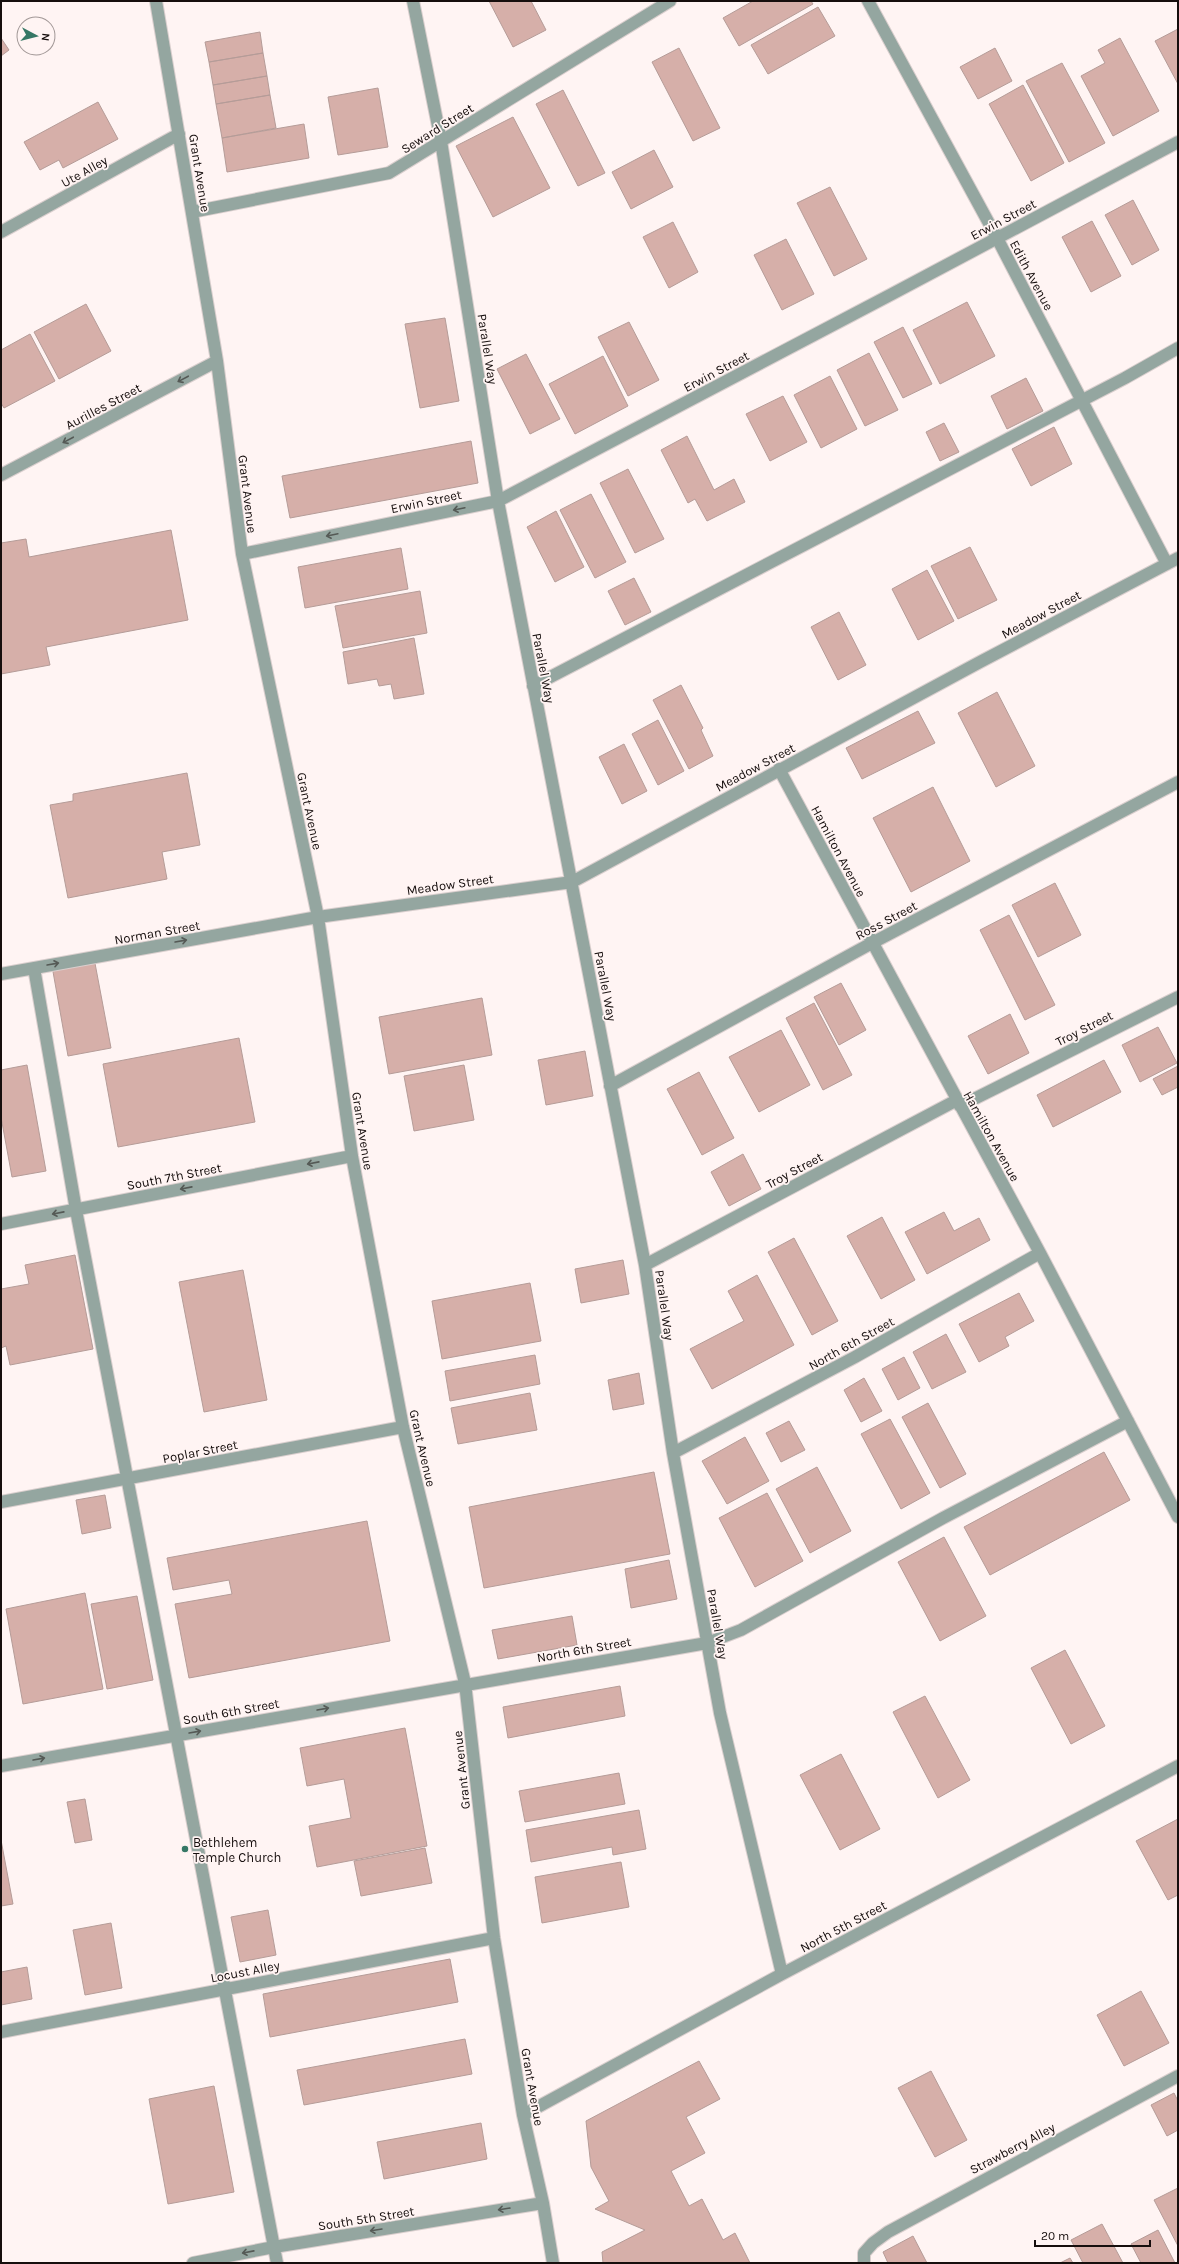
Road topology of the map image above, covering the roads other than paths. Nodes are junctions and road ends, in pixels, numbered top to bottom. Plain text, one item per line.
1 (156, 1) edge
2 (413, 1) edge
3 (670, 1) edge
4 (868, 1) edge
5 (180, 134) junction
6 (441, 141) junction
7 (1178, 142) edge
8 (192, 212) junction
9 (1, 232) edge
10 (997, 238) junction
11 (1178, 348) edge
12 (217, 361) junction
13 (1082, 400) junction
14 (1, 475) edge
15 (498, 501) junction
16 (242, 554) junction
17 (1178, 558) edge
18 (1167, 564) junction
19 (533, 686) junction
20 (779, 769) junction
21 (1178, 782) edge
22 (572, 882) junction
23 (318, 917) junction
24 (872, 943) junction
25 (34, 968) junction
26 (1, 974) edge
27 (1178, 997) edge
28 (610, 1086) junction
29 (959, 1103) junction
30 (352, 1156) junction
31 (76, 1210) junction
32 (1, 1224) edge
33 (1040, 1253) junction
34 (645, 1265) junction
35 (1128, 1421) junction
36 (403, 1427) junction
37 (673, 1453) junction
38 (128, 1478) junction
39 (1, 1502) edge
40 (1178, 1516) edge
41 (707, 1643) junction
42 (465, 1684) junction
43 (175, 1735) junction
44 (1, 1766) edge
45 (1178, 1766) edge
46 (494, 1938) junction
47 (782, 1974) junction
48 (223, 1990) junction
49 (1, 2032) edge
50 (1178, 2076) edge
51 (523, 2115) junction
52 (543, 2203) junction
53 (274, 2247) junction
54 (864, 2258) edge
55 (193, 2263) edge
56 (277, 2263) edge
57 (553, 2263) edge

1 - 5 street, Grant Avenue
2 - 6 street, Parallel Way
3 - 6 street, Seward Street
4 - 10 street, Edith Avenue
5 - 8 street, Grant Avenue
5 - 9 street, Ute Alley
6 - 8 street, Seward Street
6 - 15 street, Parallel Way
7 - 10 street, Erwin Street
8 - 12 street, Grant Avenue
10 - 13 street, Edith Avenue
10 - 15 street, Erwin Street
11 - 13 street
12 -> 14 street, Aurilles Street
12 - 16 street, Grant Avenue
13 - 18 street, Edith Avenue
13 - 19 street
15 -> 16 street, Erwin Street
15 - 19 street, Parallel Way
16 - 23 street, Grant Avenue
17 - 18 street, Meadow Street
18 - 20 street, Meadow Street
19 - 22 street, Parallel Way
20 - 22 street, Meadow Street
20 - 24 street, Hamilton Avenue
21 - 24 street, Ross Street
22 - 23 street, Meadow Street
22 - 28 street, Parallel Way
25 -> 23 street, Norman Street
23 - 30 street, Grant Avenue
24 - 28 street, Ross Street
24 - 29 street, Hamilton Avenue
25 - 26 street, Norman Street
25 - 31 street
27 - 29 street, Troy Street
28 - 34 street, Parallel Way
29 - 33 street, Hamilton Avenue
29 - 34 street, Troy Street
30 -> 31 street, South 7th Street
30 - 36 street, Grant Avenue
31 -> 32 street, South 7th Street
31 - 38 street
33 - 35 street, Hamilton Avenue
33 - 37 street, North 6th Street
34 - 37 street, Parallel Way
35 - 40 street, Hamilton Avenue
35 - 41 street, North 6th Street
36 - 38 street, Poplar Street
36 - 42 street, Grant Avenue
37 - 41 street, Parallel Way
38 - 39 street, Poplar Street
38 - 43 street
41 - 42 street, North 6th Street
41 - 47 street, Parallel Way
43 -> 42 street, South 6th Street
42 - 46 street, Grant Avenue
44 -> 43 street, South 6th Street
43 - 48 street
45 - 47 street, North 5th Street
46 - 48 street, Locust Alley
46 - 51 street, Grant Avenue
47 - 51 street, North 5th Street
48 - 49 street, Locust Alley
48 - 53 street
50 - 54 street, Strawberry Alley
51 - 52 street, Grant Avenue
52 -> 53 street, South 5th Street
52 - 57 street, Grant Avenue
53 -> 55 street, South 5th Street
53 - 56 street

